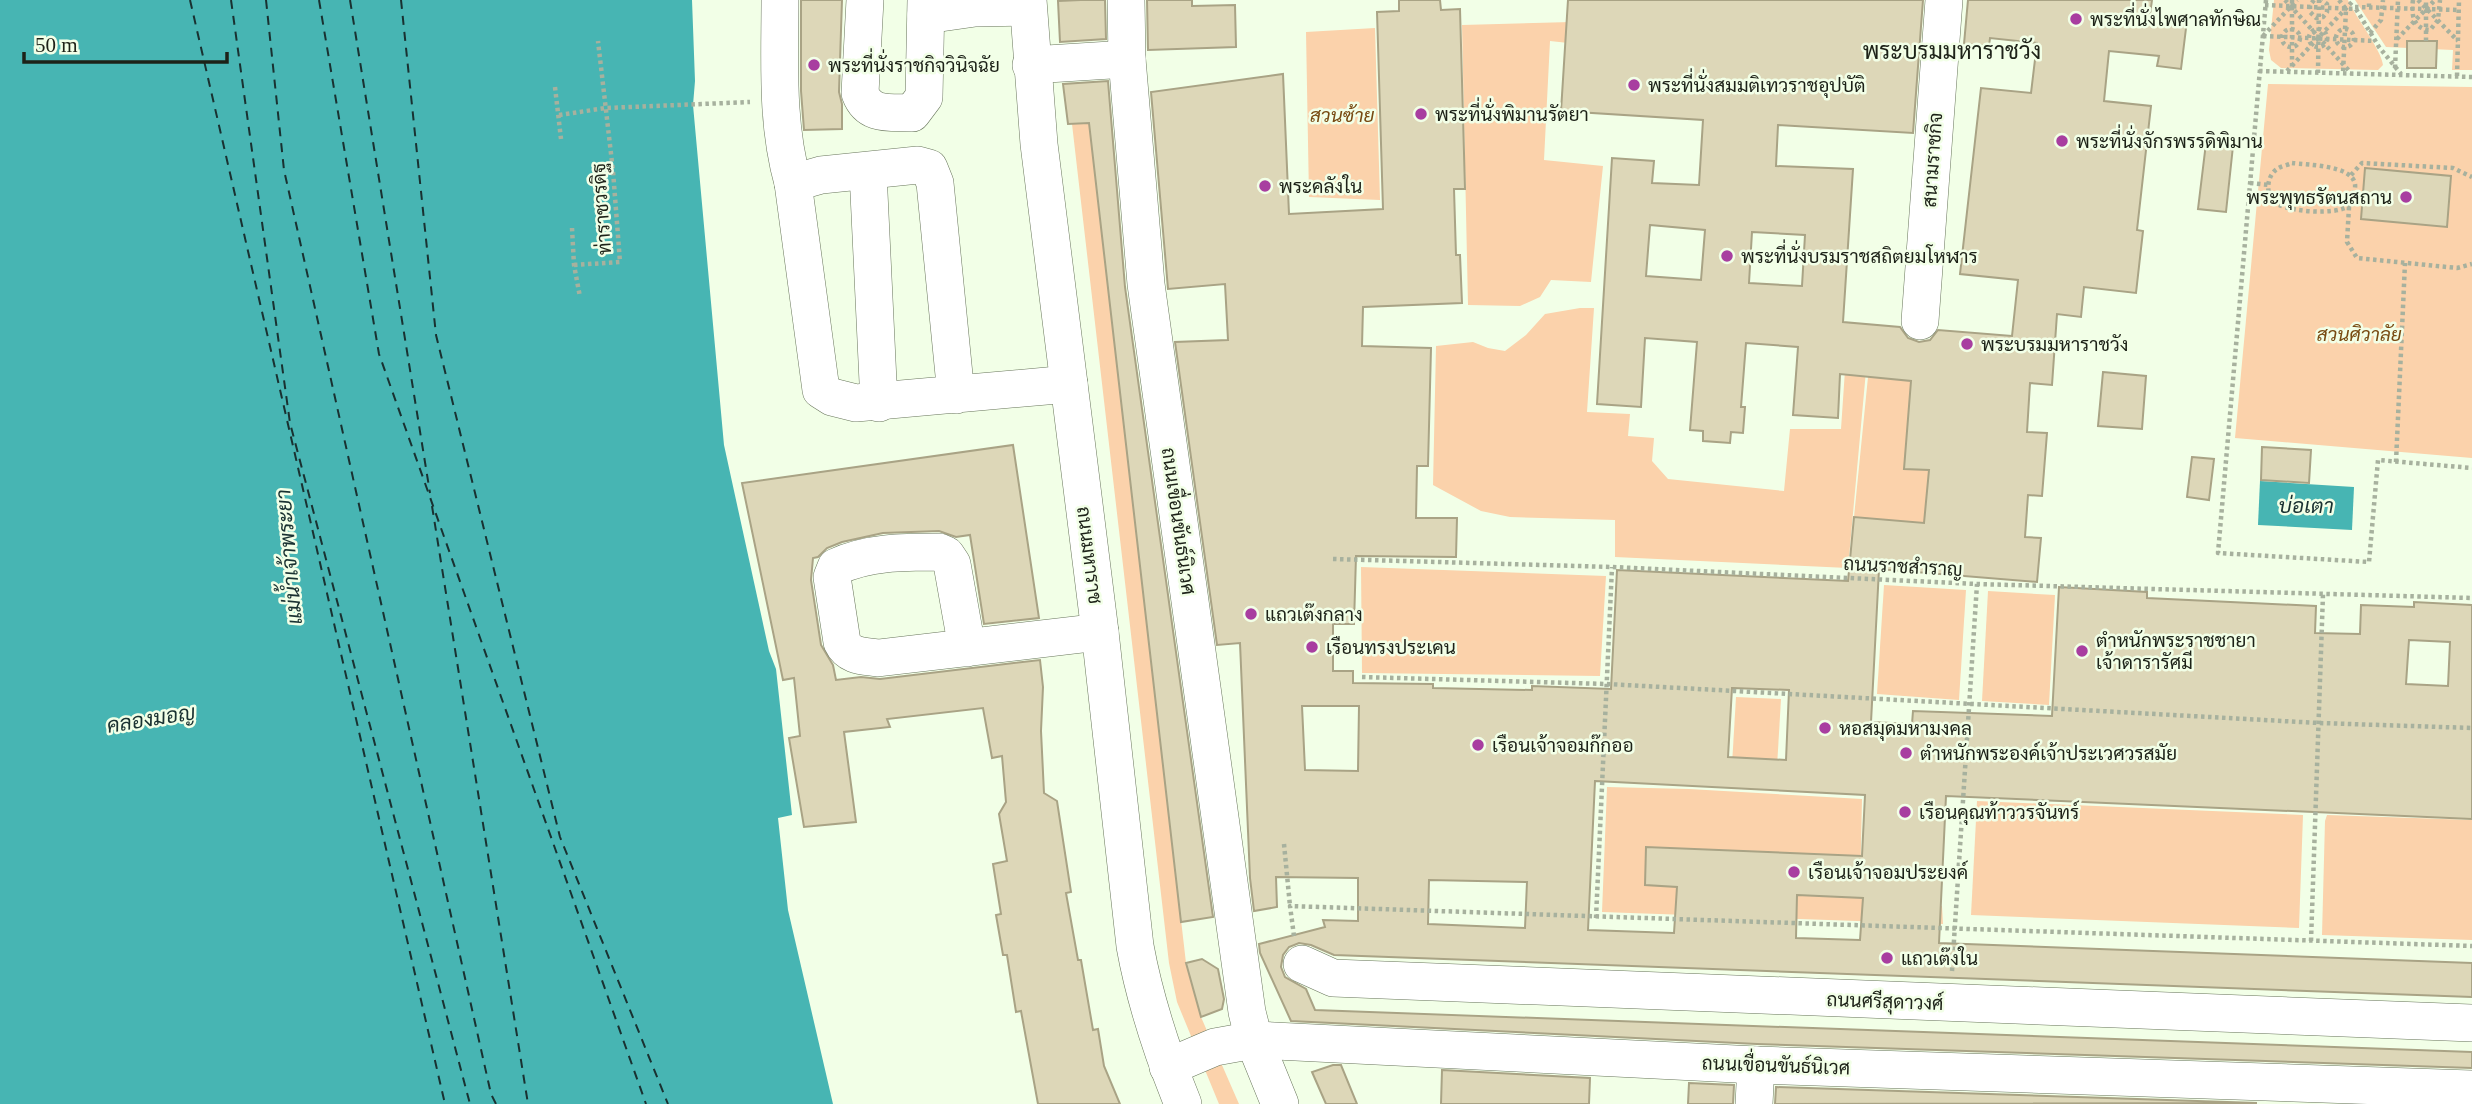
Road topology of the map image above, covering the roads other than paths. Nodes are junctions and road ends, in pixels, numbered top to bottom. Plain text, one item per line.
1 (780, 0) edge
2 (865, 0) edge
3 (1126, 0) edge
4 (1944, 0) edge
5 (1027, 3) edge
6 (926, 8) edge
7 (1128, 59) junction
8 (1031, 65) junction
9 (868, 172) junction
10 (793, 183) junction
11 (1920, 321) dead end
12 (1069, 384) junction
13 (956, 395) junction
14 (879, 402) junction
15 (1100, 632) junction
16 (967, 648) dead end
17 (1302, 964) road end
18 (2472, 1023) edge
19 (1254, 1040) junction
20 (1756, 1065) junction
21 (1168, 1068) junction
22 (2472, 1089) edge
23 (2299, 1094) edge
24 (1183, 1104) edge
25 (1280, 1104) edge
26 (1754, 1104) edge

1 - 10 street
2 - 6 street
3 - 7 street, ถนนเขื่อนขันธ์นิเวศ
4 - 11 street, สนามราชกิจ
5 - 6 street
5 - 8 street, ถนนมหาราช
7 - 8 street
7 - 19 street, ถนนเขื่อนขันธ์นิเวศ
8 - 12 street, ถนนมหาราช
9 - 10 street
9 - 13 street
9 - 14 street
10 - 14 street
12 - 13 street
12 - 15 street, ถนนมหาราช
13 - 14 street
15 - 16 street
15 - 21 street, ถนนมหาราช
17 - 18 street, ถนนศรีสุดาวงศ์
19 - 20 street, ถนนเขื่อนขันธ์นิเวศ
19 - 21 street
19 - 25 street, ถนนเขื่อนขันธ์นิเวศ
20 - 23 street, ถนนเขื่อนขันธ์นิเวศ
20 - 26 street
21 - 24 street, ถนนมหาราช
22 - 23 street, ถนนเขื่อนขันธ์นิเวศ

